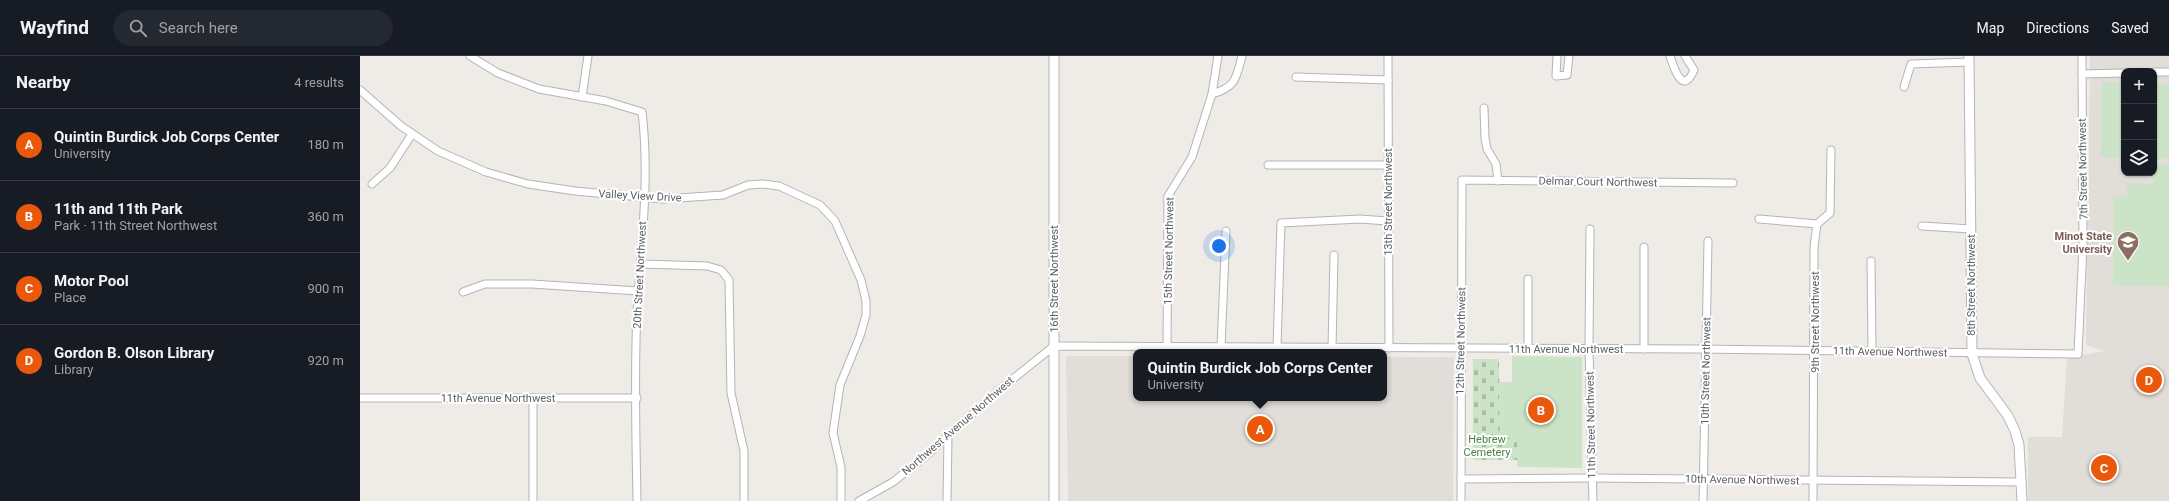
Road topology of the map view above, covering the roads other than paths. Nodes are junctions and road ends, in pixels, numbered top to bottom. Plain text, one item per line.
1 (470, 56) edge
2 (588, 56) edge
3 (1054, 56) edge
4 (1218, 56) edge
5 (1242, 56) edge
6 (1388, 56) edge
7 (1556, 56) edge
8 (1569, 56) edge
9 (1670, 56) edge
10 (1685, 56) edge
11 (2082, 56) edge
12 (1969, 59) edge
13 (2157, 72) edge
14 (2169, 72) edge
15 (2121, 73) edge
16 (2082, 74) junction
17 (1296, 77) dead end
18 (1388, 80) junction
19 (1904, 87) dead end
20 (360, 90) edge
21 (1212, 94) junction
22 (582, 97) junction
23 (1484, 108) dead end
24 (412, 134) junction
25 (1831, 150) dead end
26 (1268, 165) dead end
27 (1388, 165) junction
28 (1462, 180) joint
29 (1498, 181) junction
30 (1733, 183) dead end
31 (372, 184) dead end
32 (643, 198) junction
33 (1758, 219) dead end
34 (1387, 221) junction
35 (1817, 224) junction
36 (1922, 226) dead end
37 (1590, 228) dead end
38 (1971, 229) junction
39 (1226, 231) dead end
40 (1708, 241) dead end
41 (1644, 247) dead end
42 (1334, 255) dead end
43 (1871, 261) dead end
44 (641, 264) junction
45 (1528, 279) dead end
46 (638, 291) junction
47 (463, 292) dead end
48 (1054, 346) junction
49 (1167, 346) junction
50 (1221, 347) junction
51 (1277, 347) junction
52 (1332, 348) junction
53 (1389, 348) junction
54 (1462, 348) junction
55 (1589, 348) junction
56 (1528, 349) junction
57 (1644, 349) junction
58 (1706, 349) junction
59 (1815, 351) junction
60 (1872, 351) junction
61 (1972, 354) junction
62 (2078, 354) joint
63 (360, 398) edge
64 (533, 398) junction
65 (636, 398) junction
66 (948, 436) junction
67 (1592, 478) junction
68 (1704, 478) junction
69 (1461, 479) junction
70 (1813, 481) junction
71 (2022, 482) junction
72 (533, 501) edge
73 (637, 501) edge
74 (744, 501) edge
75 (841, 501) edge
76 (859, 501) edge
77 (946, 501) edge
78 (1054, 501) edge
79 (1461, 501) edge
80 (1593, 501) edge
81 (1703, 501) edge
82 (1813, 501) edge
83 (2022, 501) edge

1 - 22 street
2 - 22 street
3 - 48 street, 16th Street Northwest
4 - 21 street, 15th Street Northwest
5 - 21 street
6 - 18 street, 13th Street Northwest
7 - 8 street
9 - 10 street
11 - 16 street, 7th Street Northwest
12 - 19 street
12 - 38 street, 8th Street Northwest
13 - 14 street
15 - 16 street
16 - 62 street, 7th Street Northwest
17 - 18 street
18 - 27 street, 13th Street Northwest
20 - 24 street, Valley View Drive
21 - 49 street, 15th Street Northwest
22 - 32 street, 20th Street Northwest
23 - 29 street
24 - 31 street
24 - 32 street, Valley View Drive
25 - 35 street
26 - 27 street
27 - 34 street, 13th Street Northwest
28 - 29 street, Delmar Court Northwest
28 - 54 street, 12th Street Northwest
29 - 30 street, Delmar Court Northwest
32 - 44 street, 20th Street Northwest
32 - 75 street, Valley View Drive
33 - 35 street
34 - 51 street
34 - 53 street, 13th Street Northwest
35 - 59 street, 9th Street Northwest
36 - 38 street
37 - 55 street, 11th Street Northwest
38 - 61 street, 8th Street Northwest
39 - 50 street
40 - 58 street, 10th Street Northwest
41 - 57 street
42 - 52 street
43 - 60 street
44 - 46 street, 20th Street Northwest
44 - 74 street
45 - 56 street
46 - 47 street
46 - 65 street, 20th Street Northwest
48 - 49 street, 11th Avenue Northwest
48 - 66 street, Northwest Avenue Northwest
48 - 78 street, 16th Street Northwest
49 - 50 street, 11th Avenue Northwest
50 - 51 street, 11th Avenue Northwest
51 - 52 street, 11th Avenue Northwest
52 - 53 street, 11th Avenue Northwest
53 - 54 street, 11th Avenue Northwest
54 - 56 street, 11th Avenue Northwest
54 - 69 street, 12th Street Northwest
55 - 56 street, 11th Avenue Northwest
55 - 57 street, 11th Avenue Northwest
55 - 67 street, 11th Street Northwest
57 - 58 street, 11th Avenue Northwest
58 - 59 street, 11th Avenue Northwest
58 - 68 street, 10th Street Northwest
59 - 60 street, 11th Avenue Northwest
59 - 70 street, 9th Street Northwest
60 - 61 street, 11th Avenue Northwest
61 - 62 street, 11th Avenue Northwest
61 - 71 street, 8th Street Northwest
63 - 64 street, 11th Avenue Northwest
64 - 65 street, 11th Avenue Northwest
64 - 72 street
65 - 73 street, 20th Street Northwest
66 - 76 street, Northwest Avenue Northwest
66 - 77 street
67 - 68 street, 10th Avenue Northwest
67 - 69 street, 10th Avenue Northwest
67 - 80 street, 11th Street Northwest
68 - 70 street, 10th Avenue Northwest
68 - 81 street, 10th Street Northwest
69 - 79 street, 12th Street Northwest
70 - 71 street, 10th Avenue Northwest
70 - 82 street, 9th Street Northwest
71 - 83 street, 8th Street Northwest

